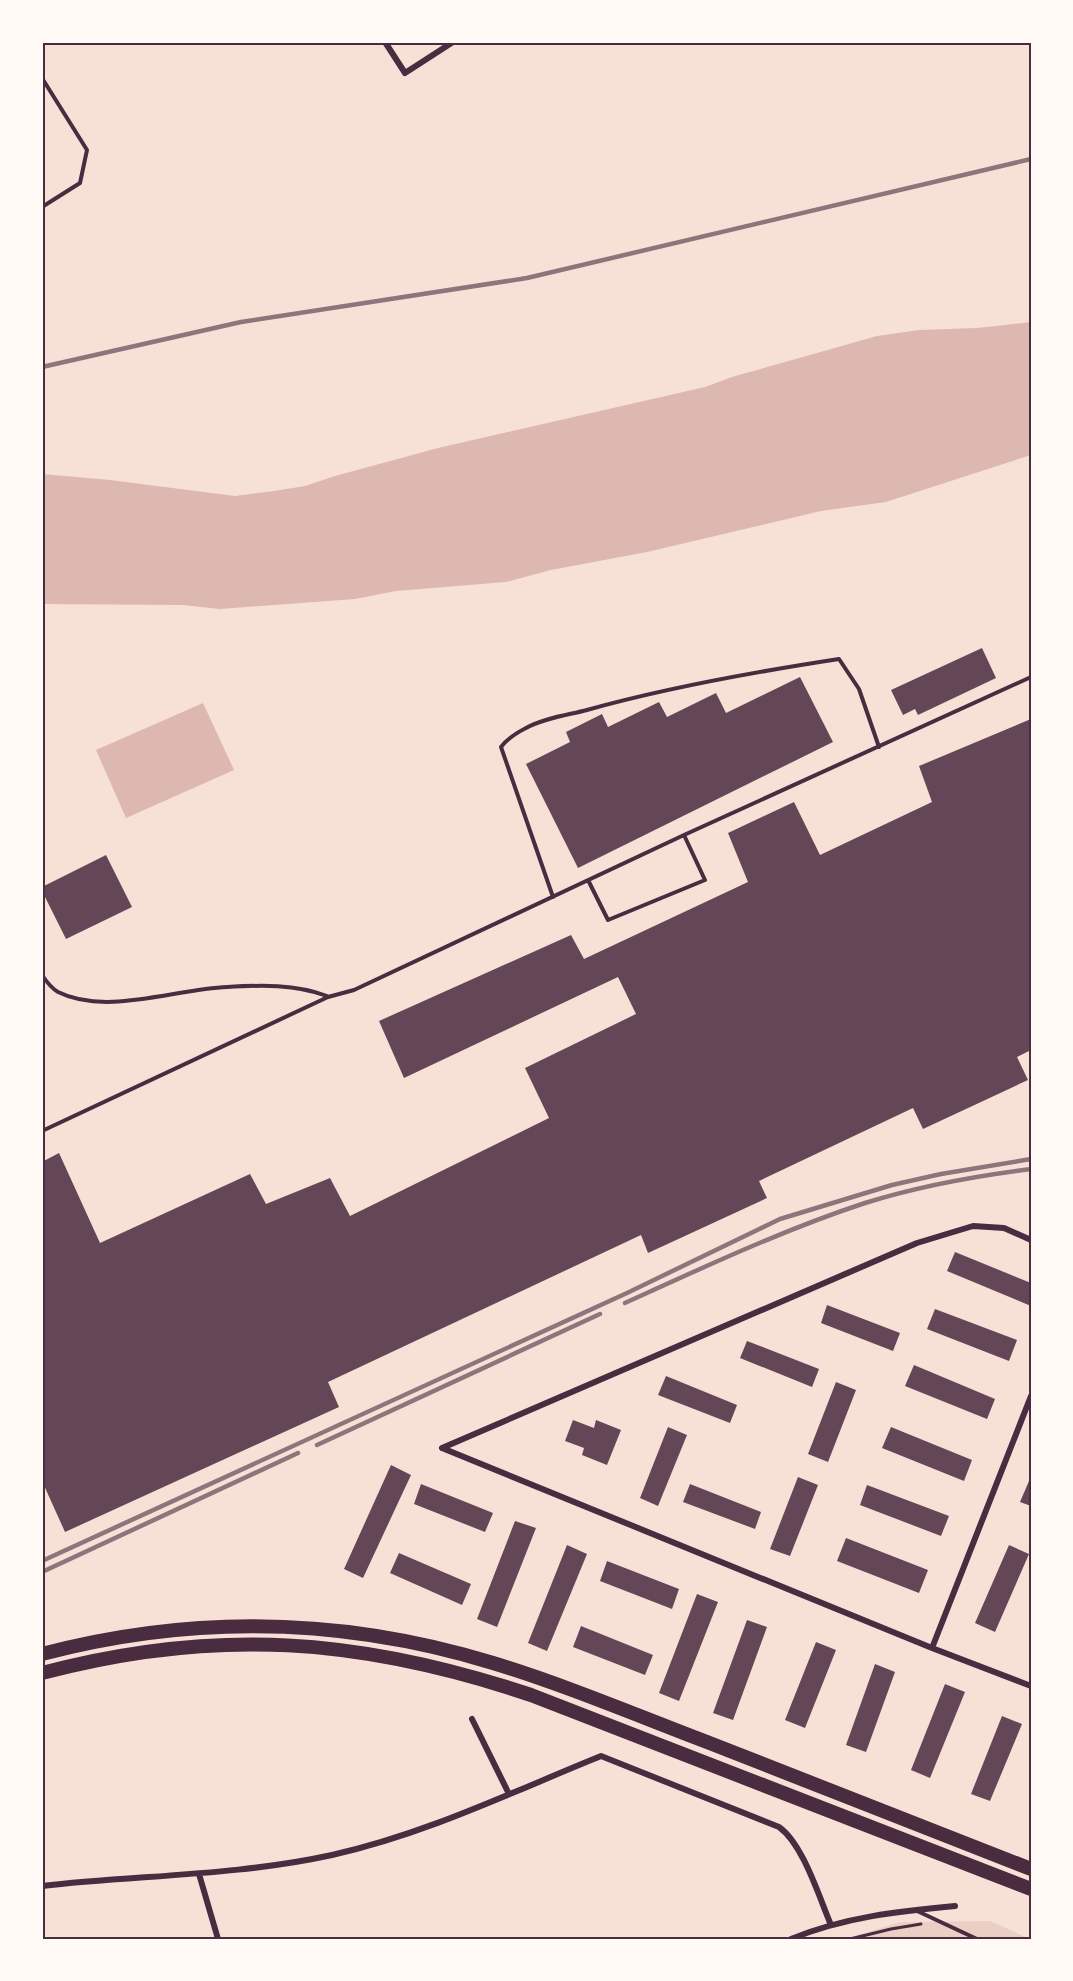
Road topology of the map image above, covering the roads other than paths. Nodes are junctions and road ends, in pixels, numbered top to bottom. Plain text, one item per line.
1 (385, 42) edge
2 (453, 42) edge
3 (42, 78) edge
4 (42, 207) edge
5 (1031, 677) edge
6 (879, 747) junction
7 (684, 835) junction
8 (588, 880) junction
9 (553, 897) junction
10 (42, 975) edge
11 (328, 997) junction
12 (42, 1131) edge
13 (1031, 1240) edge
14 (1031, 1396) edge
15 (932, 1648) junction
16 (42, 1654) edge
17 (42, 1673) edge
18 (1031, 1686) edge
19 (472, 1719) dead end
20 (509, 1794) junction
21 (1031, 1869) edge
22 (199, 1874) junction
23 (42, 1886) edge
24 (1031, 1889) edge
25 (955, 1906) dead end
26 (913, 1909) junction
27 (831, 1925) junction
28 (218, 1939) edge
29 (791, 1939) edge
30 (977, 1939) edge

1 - 2 street
3 - 4 lane
5 - 6 lane
6 - 7 lane
6 - 9 lane
7 - 8 lane
7 - 8 lane
8 - 9 lane
9 - 11 lane
10 - 11 lane
11 - 12 lane
13 - 15 street
14 - 15 street
15 - 18 street
16 - 21 highway
17 - 24 highway
19 - 20 street
20 - 22 street
20 - 27 street
22 - 23 street
22 - 28 street
25 - 26 street
26 - 27 street
26 - 30 lane
27 - 29 street

